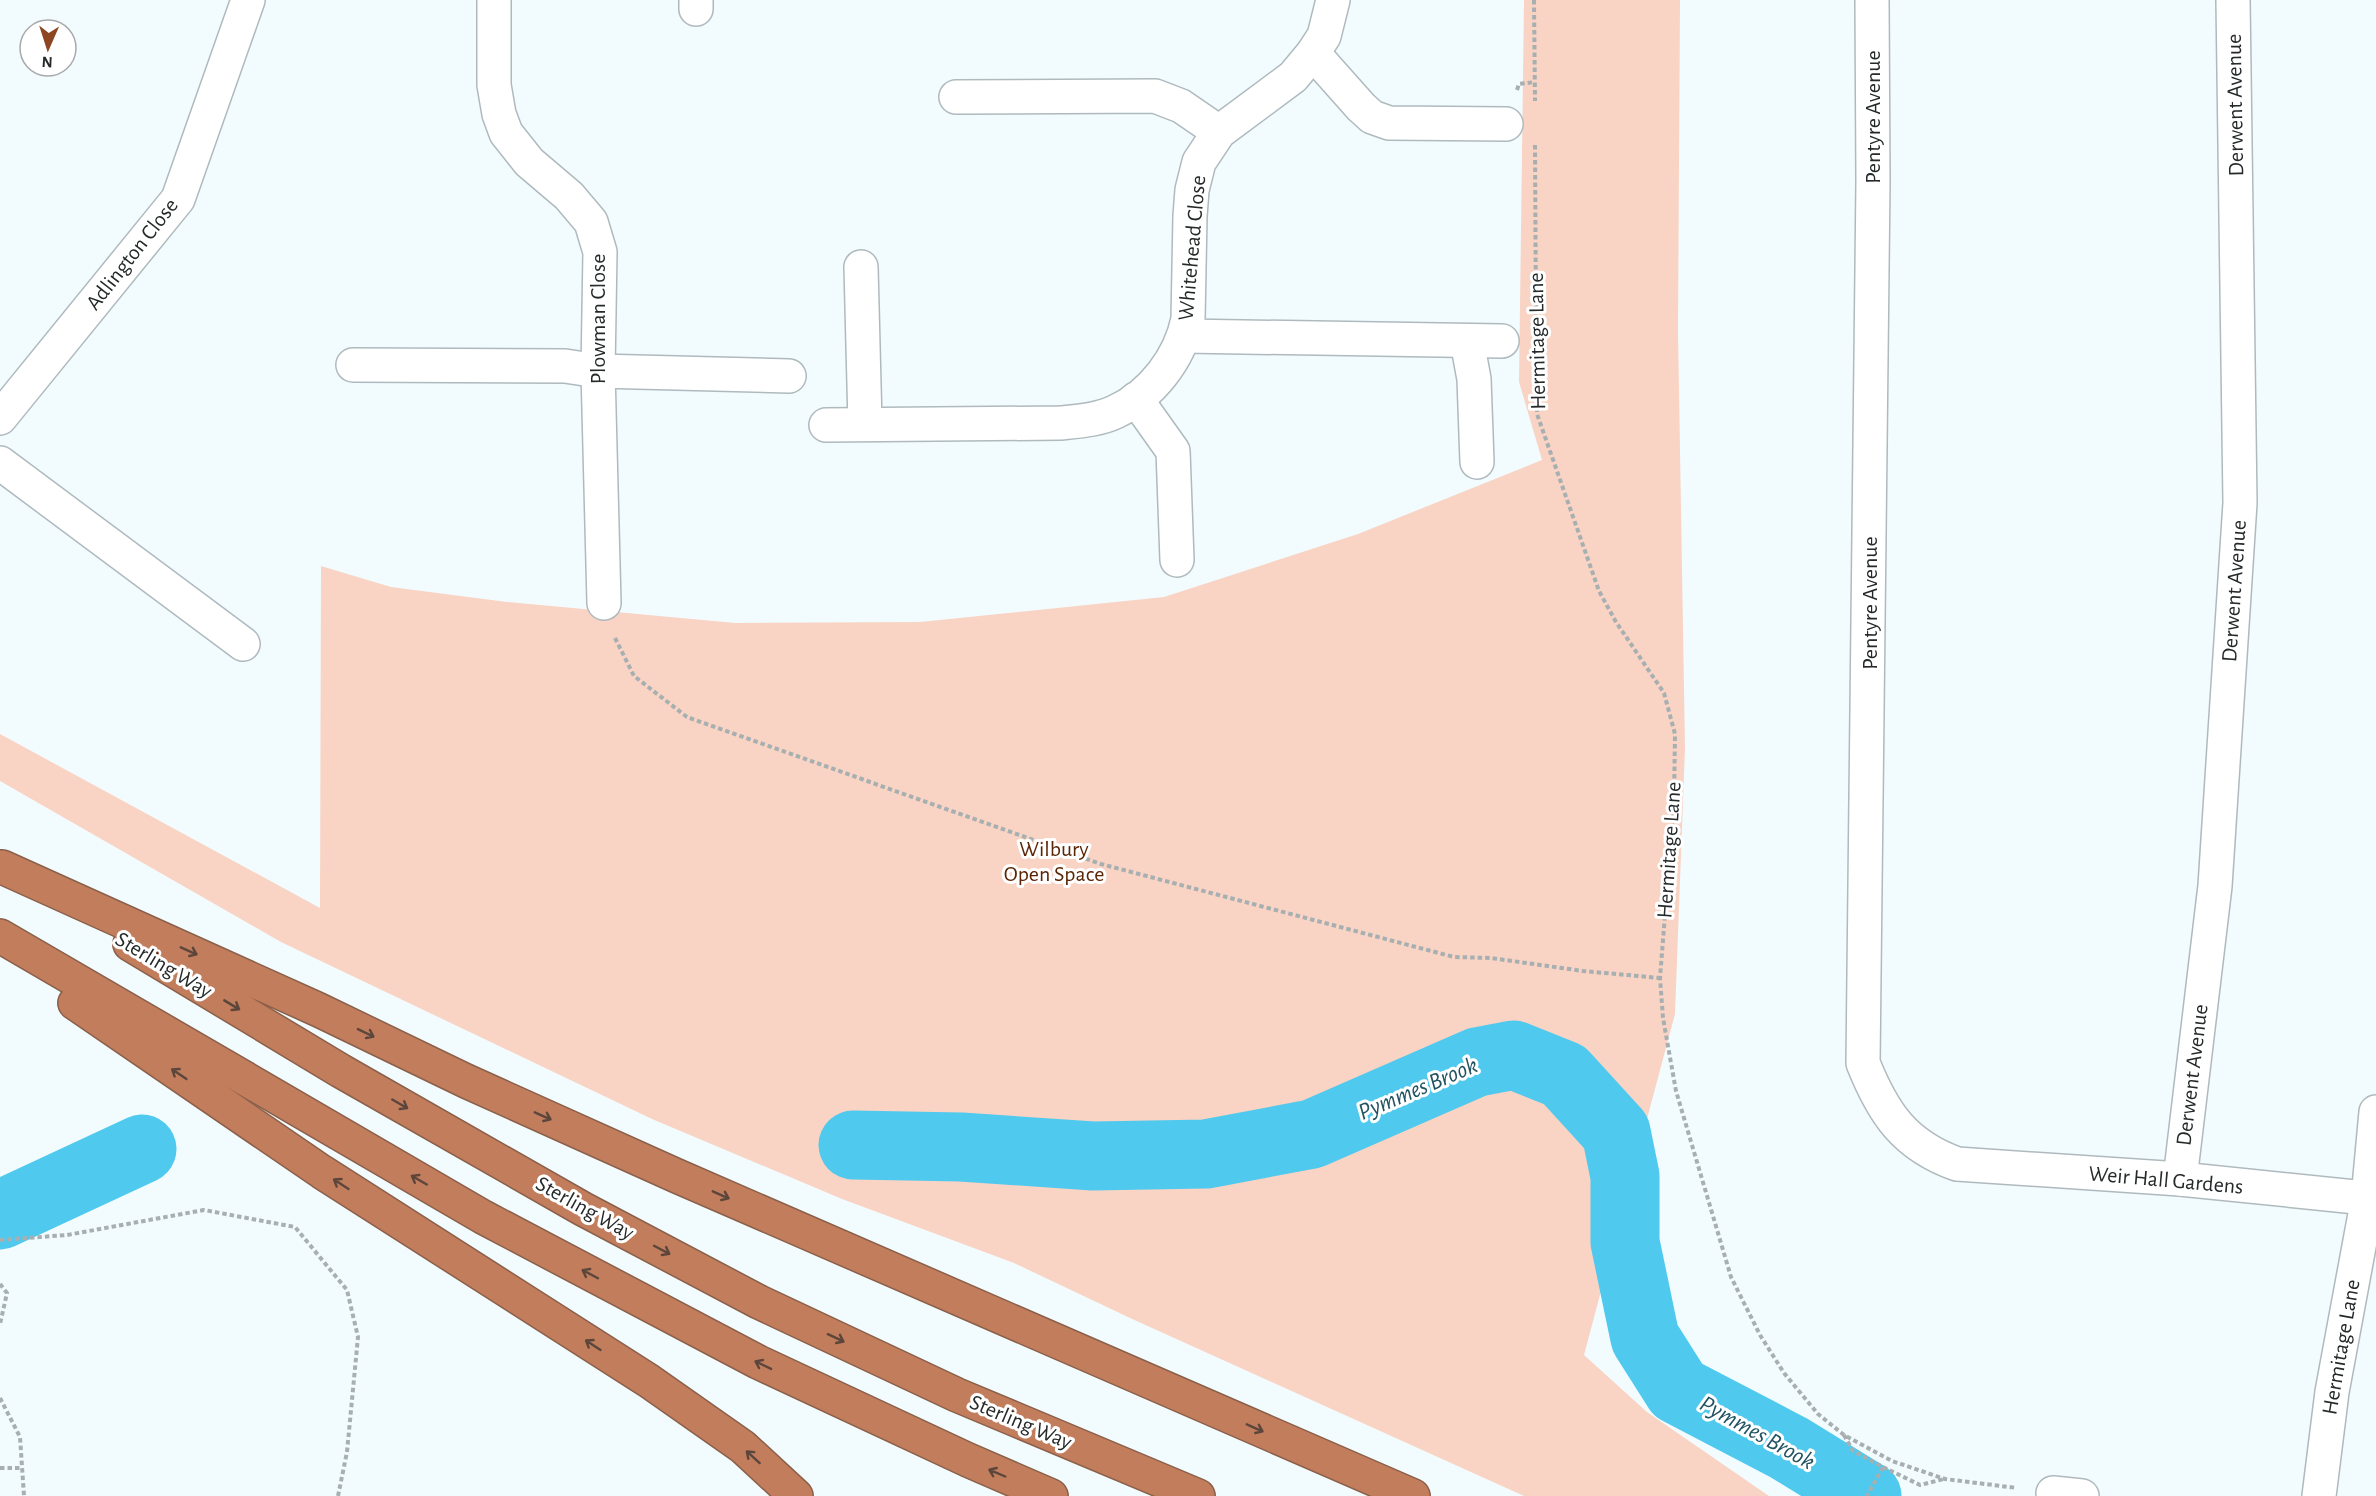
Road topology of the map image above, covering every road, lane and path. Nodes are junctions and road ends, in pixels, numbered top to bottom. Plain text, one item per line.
1 (248, 0) edge
2 (494, 0) edge
3 (1333, 0) edge
4 (1534, 0) edge
5 (1872, 0) edge
6 (2233, 0) edge
7 (1313, 53) junction
8 (956, 97) dead end
9 (1535, 106) dead end
10 (1506, 124) dead end
11 (1219, 132) junction
12 (1535, 142) dead end
13 (861, 267) dead end
14 (1536, 332) dead end
15 (1184, 336) junction
16 (1467, 341) junction
17 (1502, 341) dead end
18 (1536, 344) dead end
19 (353, 365) dead end
20 (598, 371) junction
21 (789, 376) dead end
22 (1136, 399) junction
23 (0, 418) edge
24 (865, 424) junction
25 (826, 425) dead end
26 (1477, 462) dead end
27 (0, 463) edge
28 (1177, 560) dead end
29 (609, 617) joint
30 (243, 644) dead end
31 (1, 866) edge
32 (0, 936) edge
33 (0, 952) edge
34 (1660, 978) junction
35 (2376, 1112) edge
36 (1957, 1164) joint
37 (2180, 1179) junction
38 (2372, 1199) edge
39 (0, 1240) edge
40 (0, 1284) edge
41 (0, 1324) edge
42 (0, 1398) edge
43 (1844, 1435) junction
44 (1883, 1467) junction
45 (0, 1468) edge
46 (21, 1468) junction
47 (1945, 1479) junction
48 (2067, 1494) edge
49 (24, 1496) edge
50 (338, 1496) edge
51 (796, 1496) edge
52 (1051, 1496) edge
53 (1198, 1496) edge
54 (1413, 1496) edge
55 (1867, 1496) edge
56 (2319, 1496) edge

1 - 23 street, Adlington Close
2 - 20 street, Plowman Close
3 - 7 street, Whitehead Close
4 - 9 path
5 - 36 street, Pentyre Avenue
6 - 37 street, Derwent Avenue
7 - 10 street
7 - 11 street, Whitehead Close
8 - 11 street
11 - 15 street, Whitehead Close
12 - 14 path, Hermitage Lane
13 - 24 street
15 - 16 street
15 - 22 street, Whitehead Close
16 - 17 street
16 - 26 street
18 - 34 path, Hermitage Lane
19 - 20 street
20 - 21 street
20 - 29 street, Plowman Close
22 - 24 street, Whitehead Close
22 - 28 street
24 - 25 street, Whitehead Close
27 - 30 street
29 - 34 path
31 -> 53 highway, Sterling Way
31 -> 54 highway
52 -> 32 highway
51 -> 33 highway
34 - 43 path, Hermitage Lane
35 - 38 street, Hermitage Lane
36 - 37 street, Weir Hall Gardens
37 - 38 street, Weir Hall Gardens
38 - 56 street, Hermitage Lane
39 - 50 path
40 - 41 path
42 - 46 path
43 - 44 path
43 - 47 path, Hermitage Lane
44 - 47 path
44 - 55 path
45 - 46 path
46 - 49 path
47 - 48 path, Hermitage Lane

